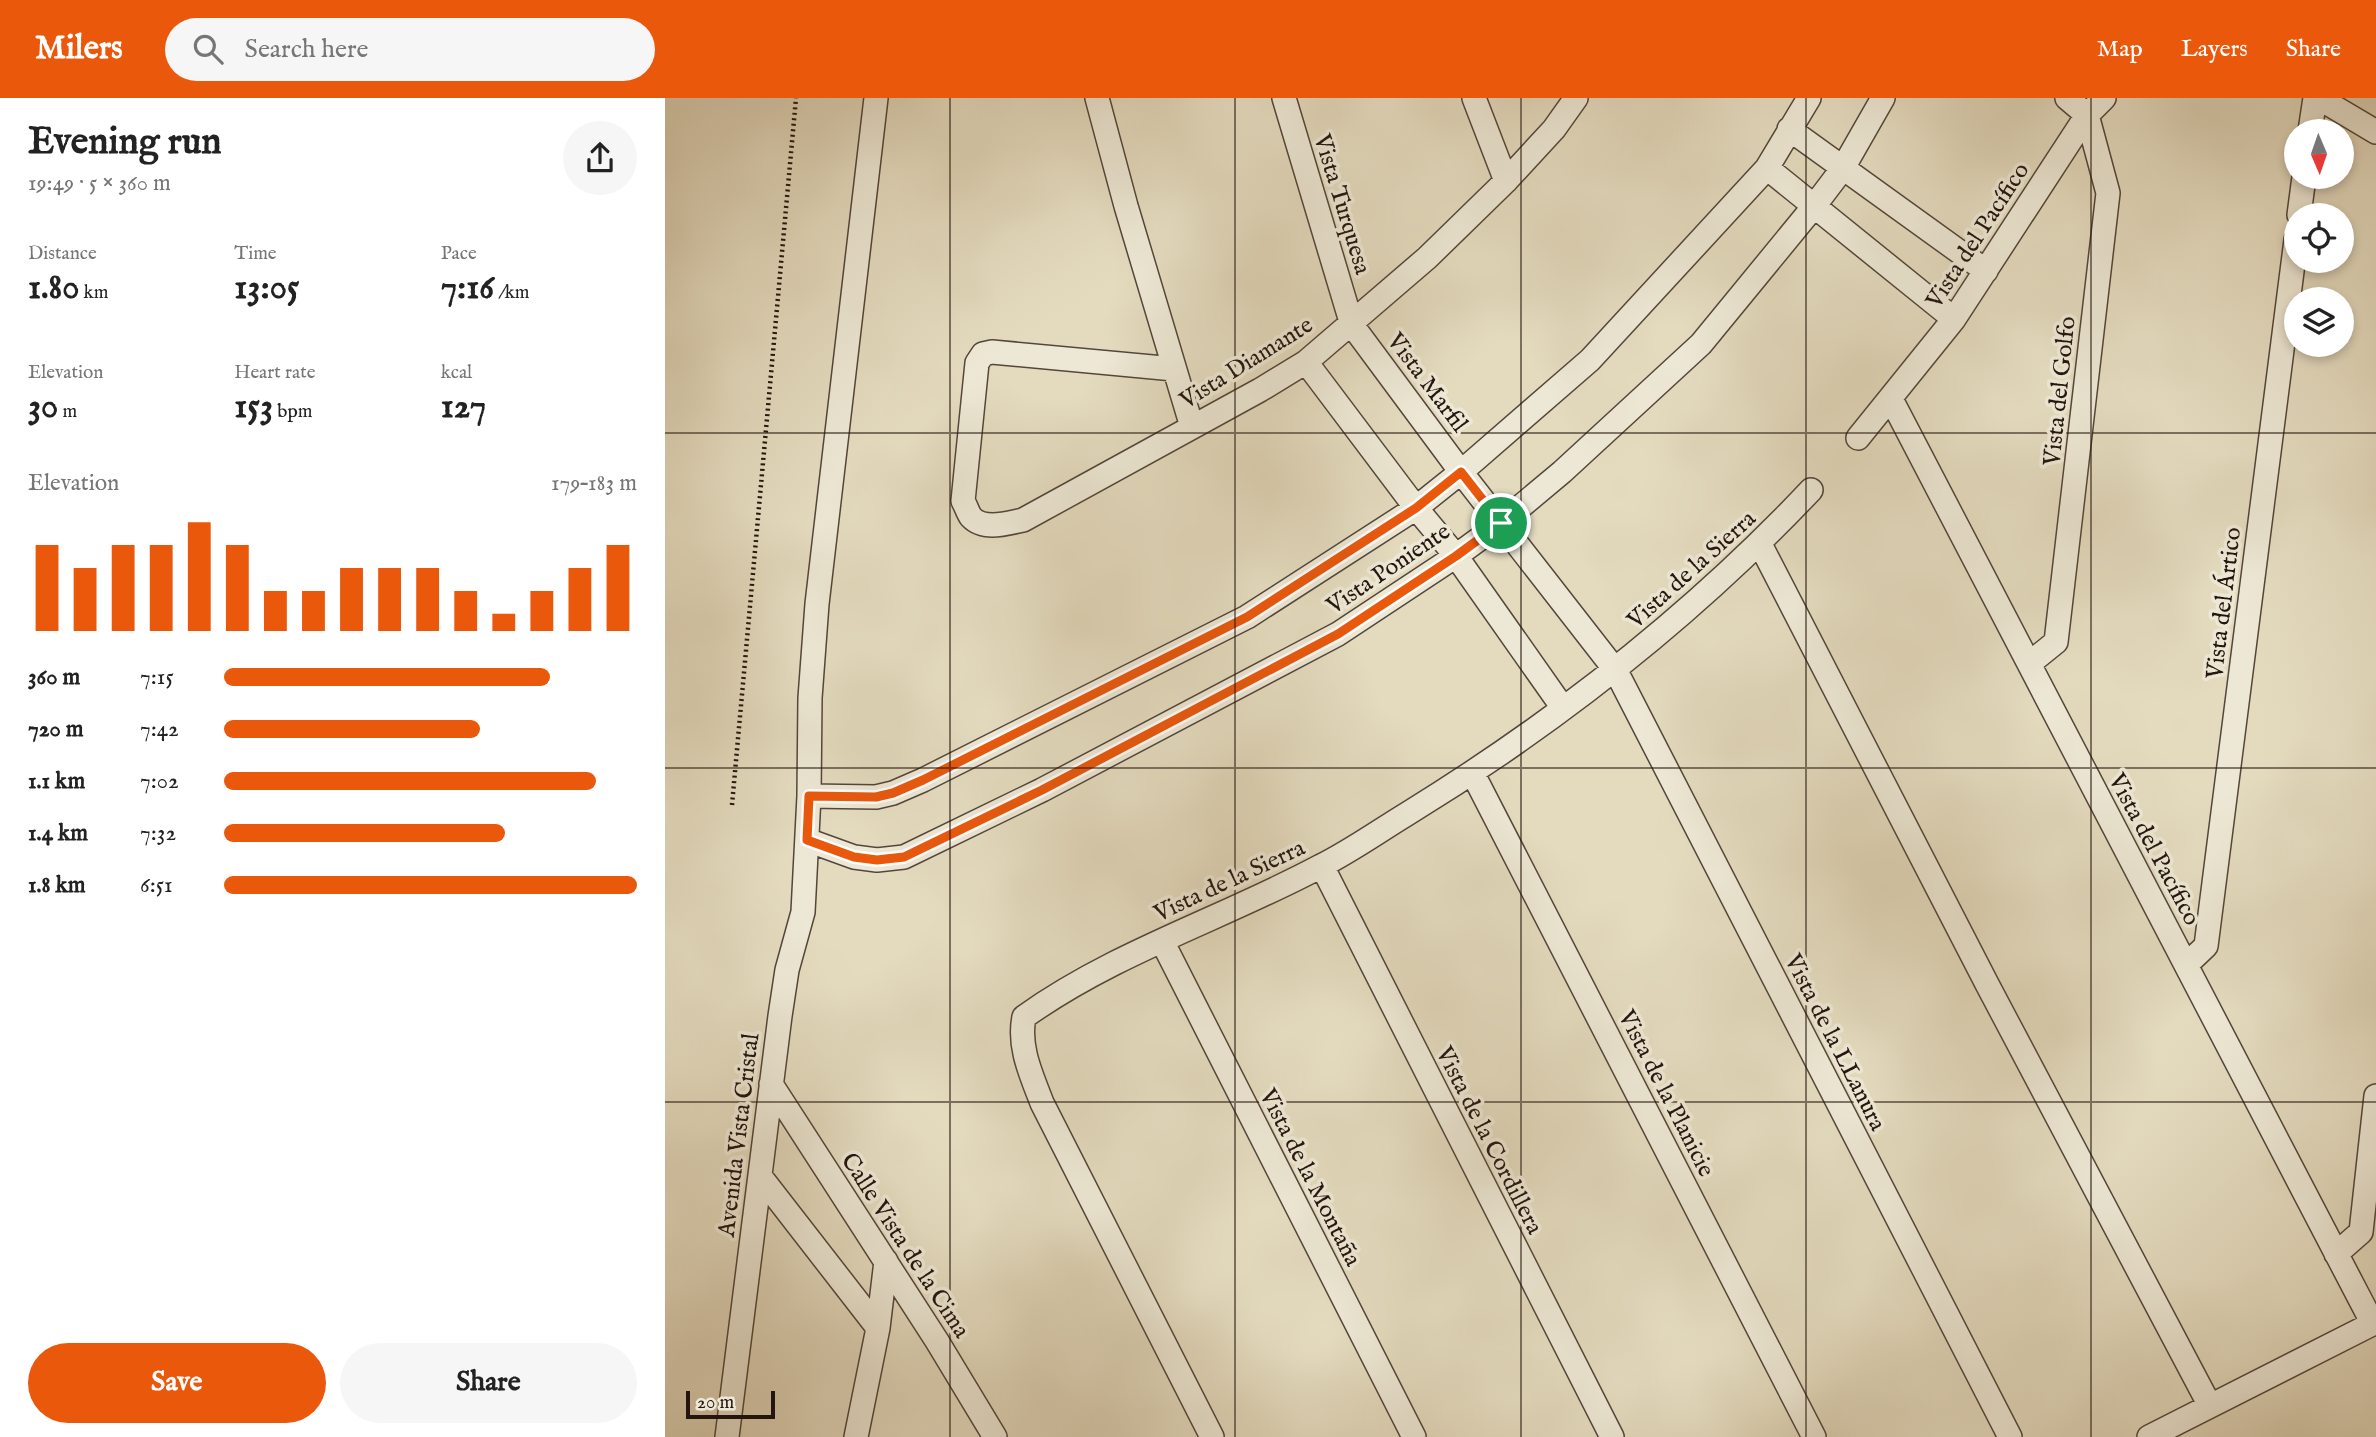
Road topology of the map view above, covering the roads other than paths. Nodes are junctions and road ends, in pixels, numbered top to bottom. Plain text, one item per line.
1 (876, 98) edge
2 (1097, 98) edge
3 (1285, 98) edge
4 (1474, 98) edge
5 (1576, 98) edge
6 (1809, 98) edge
7 (1883, 98) edge
8 (2067, 98) edge
9 (2104, 98) edge
10 (2317, 98) edge
11 (2087, 115) junction
12 (2313, 119) edge
13 (1789, 130) junction
14 (2376, 132) edge
15 (1767, 168) junction
16 (1843, 168) junction
17 (1506, 181) junction
18 (1815, 205) junction
19 (1986, 271) junction
20 (2292, 273) edge
21 (1954, 319) junction
22 (1352, 325) junction
23 (1307, 362) junction
24 (1174, 369) junction
25 (1891, 399) junction
26 (1192, 427) junction
27 (1858, 438) dead end
28 (1461, 472) junction
29 (1811, 490) dead end
30 (1416, 508) junction
31 (1501, 523) junction
32 (1760, 544) junction
33 (1456, 556) junction
34 (2030, 663) junction
35 (1616, 671) junction
36 (1563, 708) junction
37 (1473, 774) junction
38 (809, 796) junction
39 (807, 840) junction
40 (1322, 866) junction
41 (1162, 942) junction
42 (2186, 965) junction
43 (771, 1084) junction
44 (2376, 1096) edge
45 (759, 1176) junction
46 (2336, 1254) junction
47 (886, 1261) junction
48 (2374, 1323) edge
49 (878, 1328) junction
50 (2210, 1406) junction
51 (727, 1437) edge
52 (856, 1437) edge
53 (995, 1437) edge
54 (1212, 1437) edge
55 (1414, 1437) edge
56 (1612, 1437) edge
57 (1814, 1437) edge
58 (2010, 1437) edge
59 (2149, 1437) edge

1 - 38 street, Avenida Vista Cristal
2 - 24 street
3 - 22 street, Vista Turquesa
4 - 17 street
5 - 17 street, Vista Diamante
6 - 13 street
7 - 16 street, Vista Poniente
8 - 11 street
9 - 11 street, Vista del Pacífico
10 - 12 street
10 - 14 street
11 - 19 street, Vista del Pacífico
11 - 34 street, Vista del Golfo
13 - 15 street
13 - 16 street
15 - 18 street
15 - 28 street
16 - 18 street, Vista Poniente
16 - 19 street
17 - 22 street, Vista Diamante
18 - 21 street
18 - 31 street, Vista Poniente
19 - 21 street, Vista del Pacífico
20 - 42 street, Vista del Ártico
21 - 25 street, Vista del Pacífico
22 - 23 street, Vista Diamante
22 - 28 street, Vista Marfil
23 - 26 street, Vista Diamante
23 - 30 street
24 - 26 street
24 - 26 street, Vista Diamante
25 - 27 street, Vista del Pacífico
25 - 34 street, Vista del Pacífico
28 - 30 street
28 - 31 street, Vista Marfil
29 - 32 street, Vista de la Sierra
30 - 33 street
30 - 38 street
31 - 33 street, Vista Poniente
31 - 35 street, Vista de la LLanura
32 - 35 street, Vista de la Sierra
32 - 50 street
33 - 36 street
33 - 39 street, Vista Poniente
34 - 42 street, Vista del Pacífico
35 - 36 street, Vista de la Sierra
35 - 58 street, Vista de la LLanura
36 - 37 street, Vista de la Sierra
37 - 40 street, Vista de la Sierra
37 - 57 street, Vista de la Planicie
38 - 39 street, Avenida Vista Cristal
39 - 43 street, Avenida Vista Cristal
40 - 41 street, Vista de la Sierra
40 - 56 street, Vista de la Cordillera
41 - 54 street, Vista de la Sierra
41 - 55 street, Vista de la Montaña
42 - 46 street, Vista del Pacífico
43 - 45 street, Avenida Vista Cristal
43 - 47 street, Calle Vista de la Cima
44 - 46 street
45 - 49 street
45 - 51 street, Avenida Vista Cristal
46 - 48 street, Vista del Pacífico
47 - 49 street
47 - 53 street, Calle Vista de la Cima
48 - 50 street
49 - 52 street
50 - 59 street

